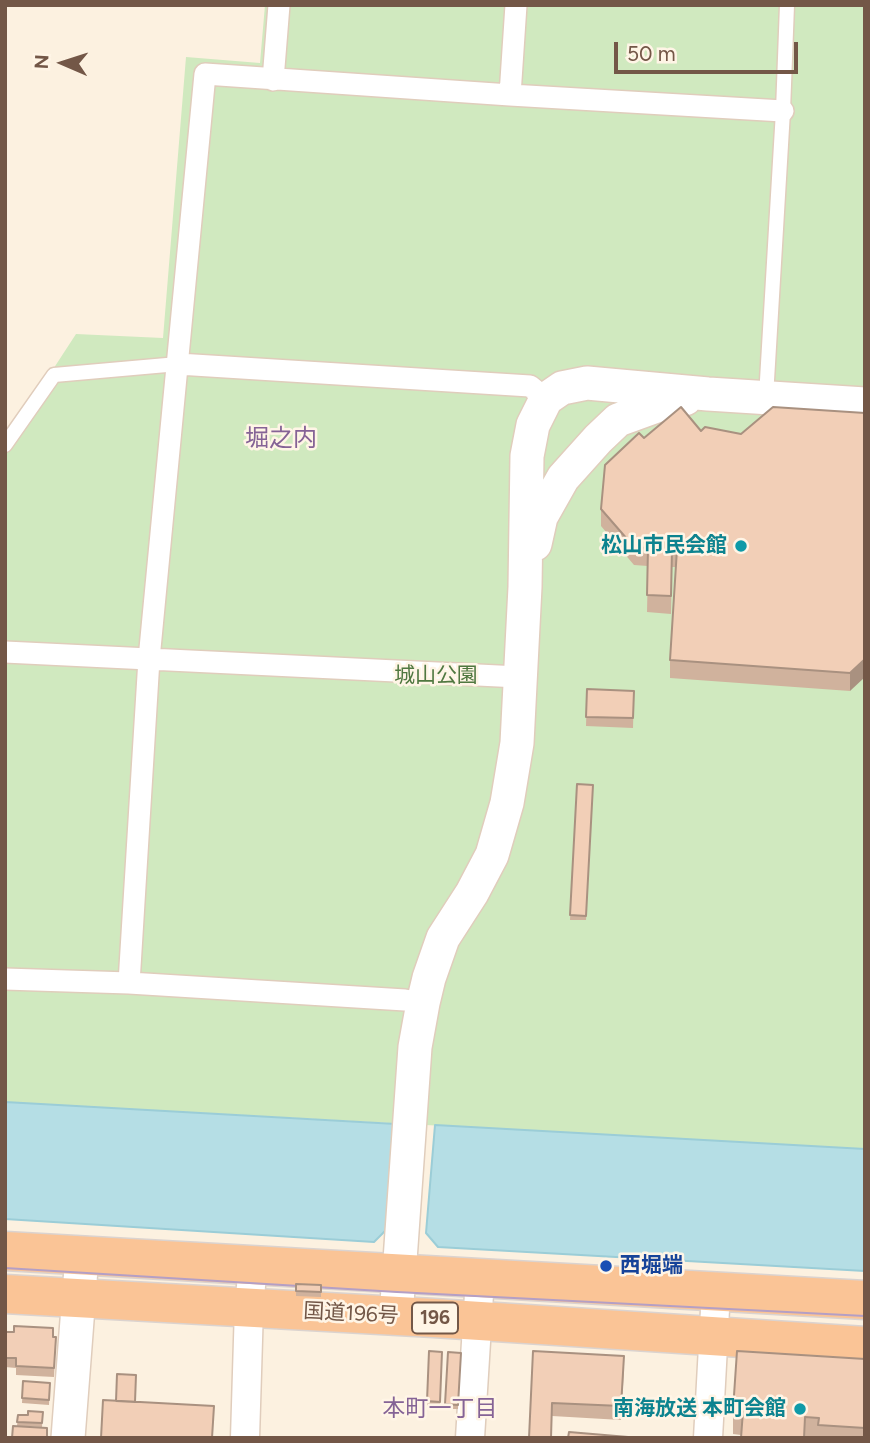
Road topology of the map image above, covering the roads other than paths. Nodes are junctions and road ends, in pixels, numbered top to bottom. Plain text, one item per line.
1 (278, 5) edge
2 (516, 5) edge
3 (787, 5) edge
4 (273, 80) junction
5 (510, 95) junction
6 (783, 111) junction
7 (178, 364) junction
8 (587, 383) junction
9 (708, 394) junction
10 (766, 397) junction
11 (546, 399) junction
12 (865, 404) edge
13 (618, 420) junction
14 (5, 445) edge
15 (525, 587) junction
16 (5, 652) edge
17 (149, 659) junction
18 (519, 677) junction
19 (5, 979) edge
20 (129, 983) junction
21 (423, 1003) junction
22 (5, 1251) edge
23 (82, 1255) junction
24 (253, 1265) junction
25 (398, 1274) junction
26 (480, 1278) junction
27 (716, 1291) junction
28 (5, 1294) edge
29 (79, 1298) junction
30 (865, 1300) edge
31 (249, 1307) junction
32 (396, 1317) junction
33 (478, 1321) junction
34 (712, 1335) junction
35 (865, 1346) edge
36 (68, 1438) edge
37 (245, 1438) edge
38 (470, 1438) edge
39 (708, 1438) edge

1 - 4 street
2 - 5 street
3 - 6 lane
4 - 5 street
4 - 7 street
5 - 6 street
6 - 10 lane
7 - 11 street
7 - 14 lane
7 - 17 street
8 - 9 street
8 - 11 street
8 - 13 street
9 - 10 street
9 - 13 street
10 - 12 street
11 - 15 street
13 - 15 street
15 - 18 street
16 - 17 street
17 - 18 street
17 - 20 street
18 - 21 street
19 - 20 street
20 - 21 street
21 - 25 street
22 - 23 highway, 国道196号 / 196
23 - 24 highway, 国道196号 / 196
23 - 29 street
24 - 25 highway, 国道196号 / 196
24 - 31 street
25 - 26 highway, 国道196号 / 196
25 - 32 street
26 - 27 highway, 国道196号 / 196
26 - 33 street
27 - 30 highway, 国道196号 / 196
27 - 34 street
28 - 29 highway, 国道196号 / 196
29 - 31 highway, 国道196号 / 196
29 - 36 street
31 - 32 highway, 国道196号 / 196
31 - 37 street
32 - 33 highway, 国道196号 / 196
33 - 34 highway, 国道196号 / 196
33 - 38 street
34 - 35 highway, 国道196号 / 196
34 - 39 street

